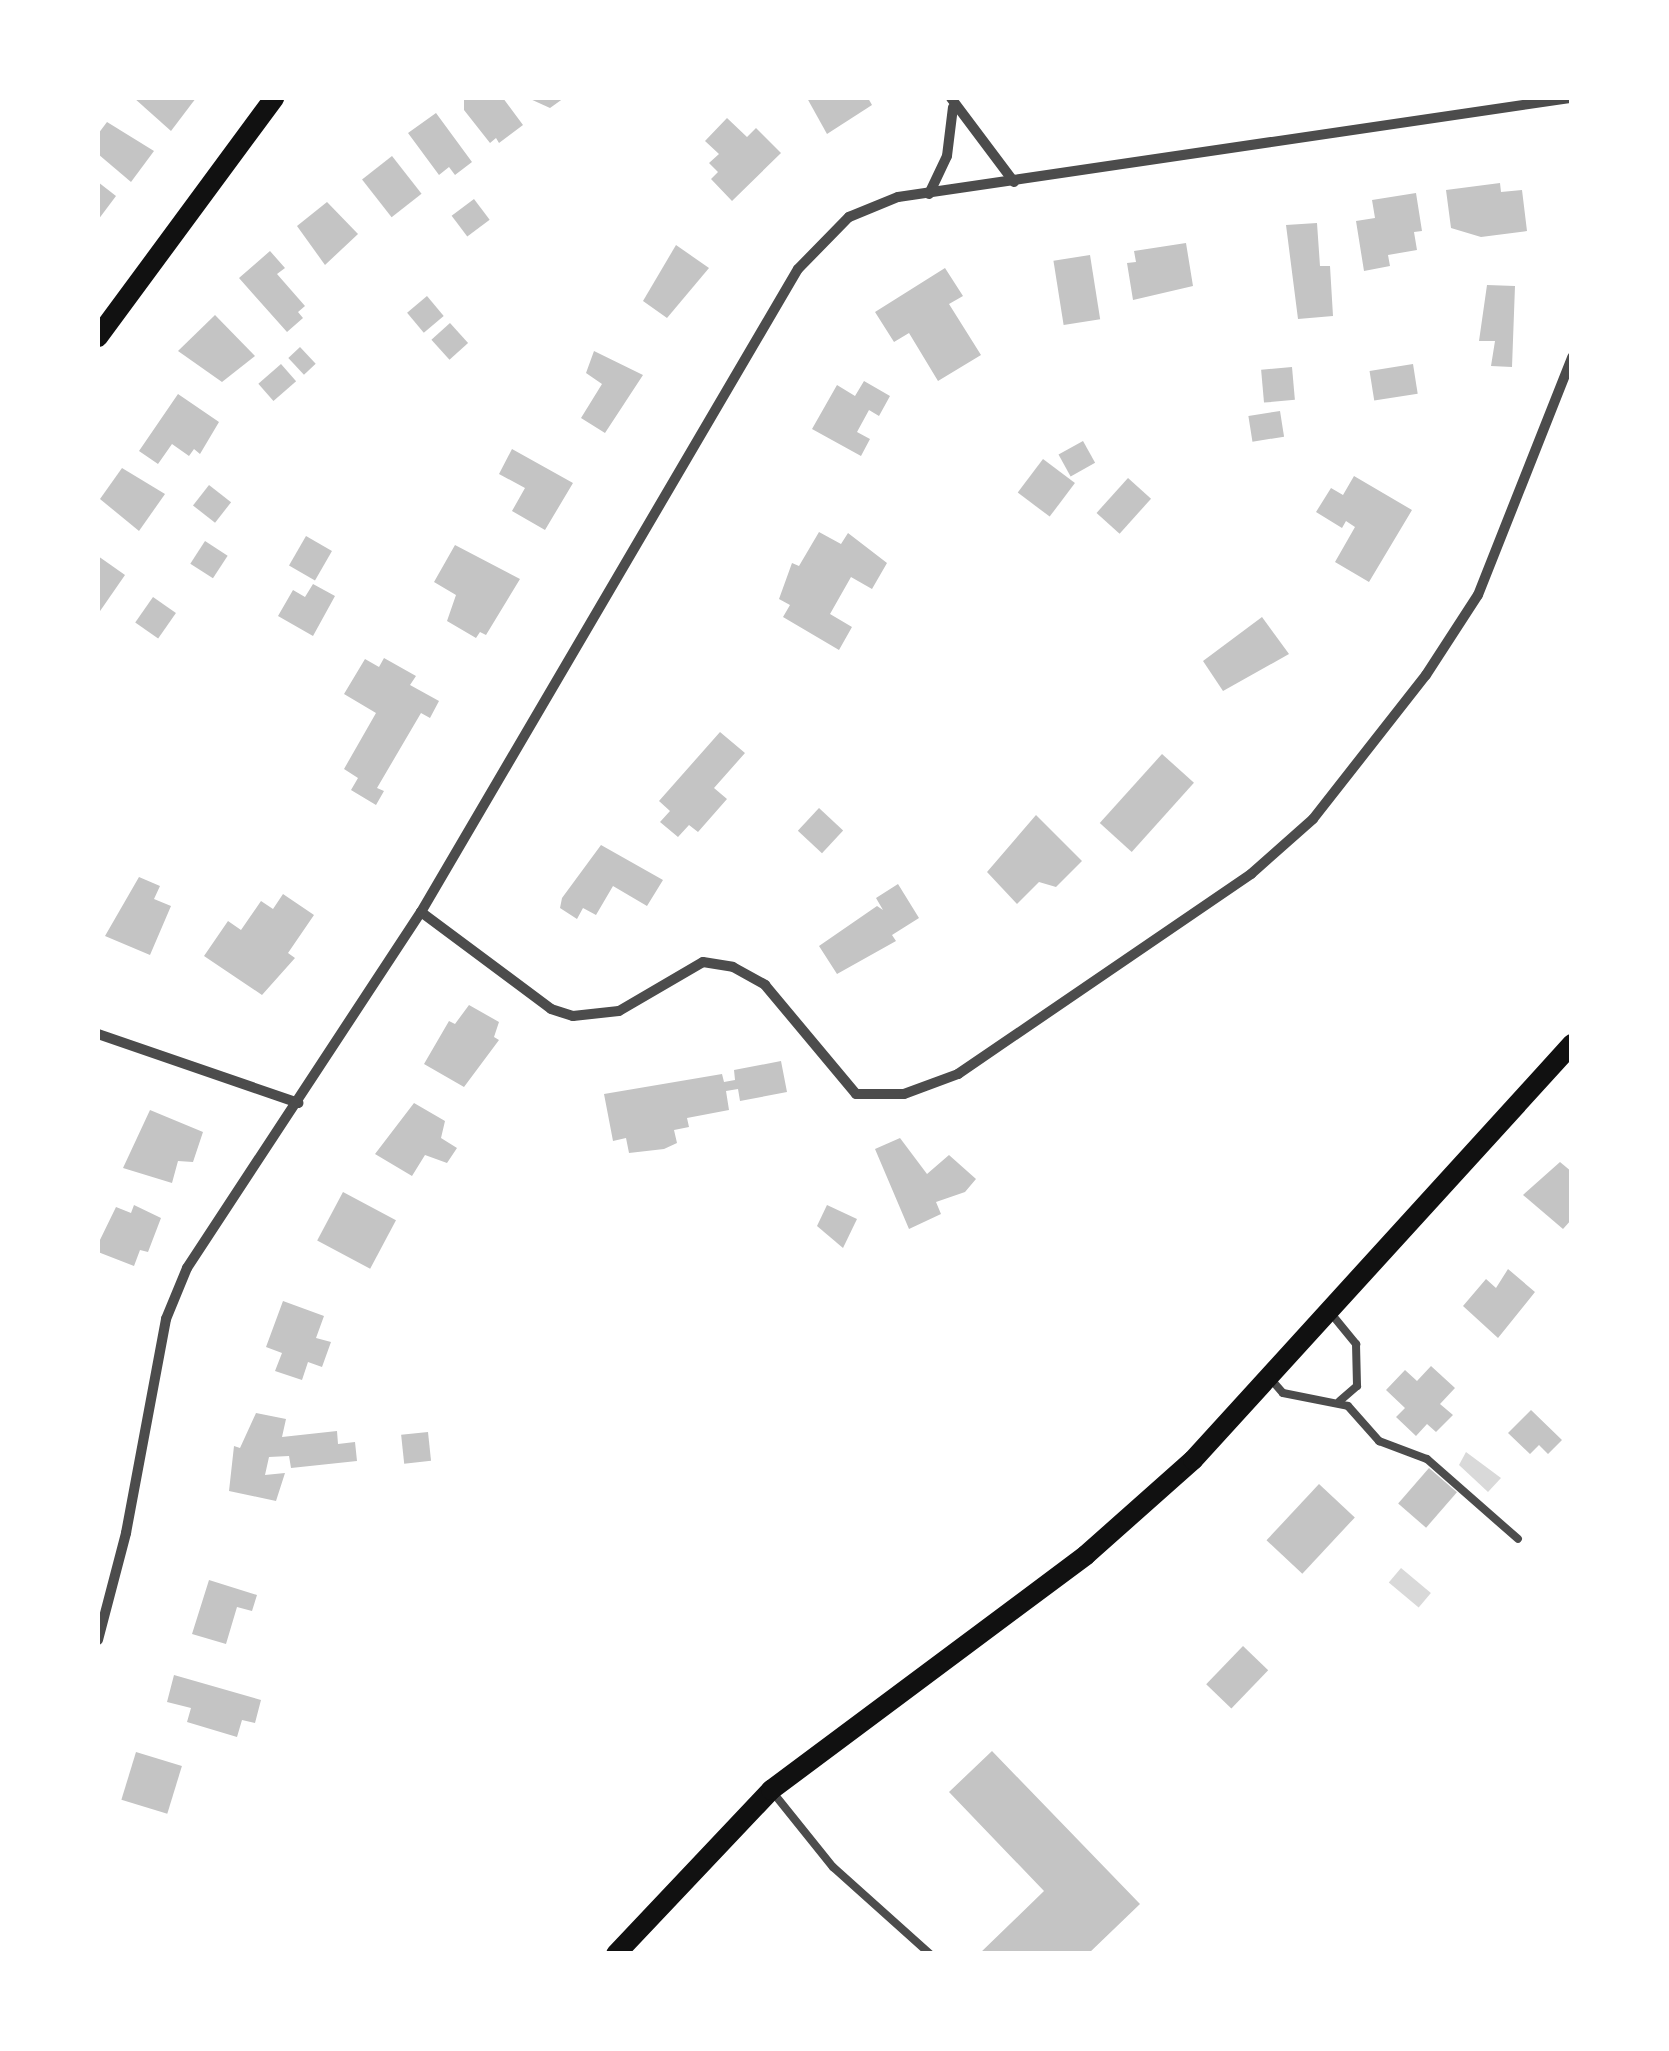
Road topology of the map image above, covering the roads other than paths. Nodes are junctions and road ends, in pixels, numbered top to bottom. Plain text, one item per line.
1 (274, 98) edge
2 (1570, 98) edge
3 (952, 102) edge
4 (1014, 182) junction
5 (929, 194) junction
6 (98, 337) edge
7 (1572, 356) edge
8 (421, 912) junction
9 (98, 1034) edge
10 (1569, 1052) edge
11 (298, 1103) junction
12 (1329, 1311) junction
13 (1269, 1377) junction
14 (1340, 1401) junction
15 (1518, 1539) dead end
16 (98, 1640) edge
17 (771, 1790) junction
18 (616, 1954) edge
19 (930, 1954) edge

1 - 6 main road
2 - 4 street
3 - 4 street
3 - 5 street
4 - 5 street
5 - 8 street
7 - 8 street
8 - 11 street
9 - 11 street
10 - 12 main road
11 - 16 street
12 - 13 main road
12 - 14 lane
13 - 14 lane
13 - 17 main road
14 - 15 lane
17 - 18 main road
17 - 19 lane

